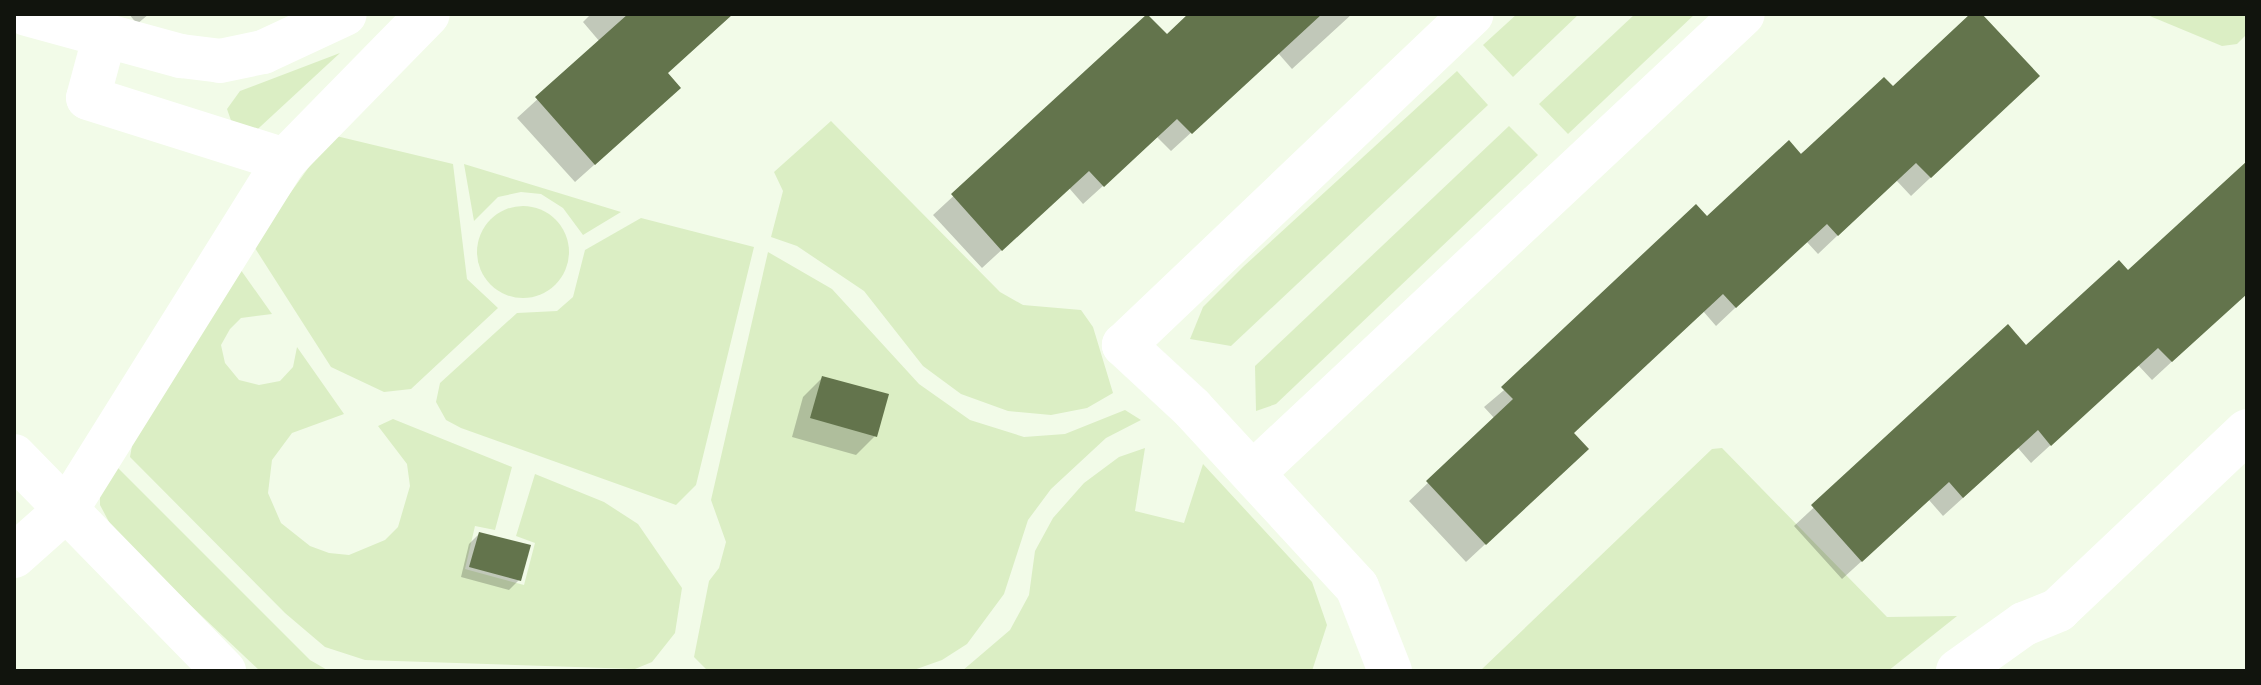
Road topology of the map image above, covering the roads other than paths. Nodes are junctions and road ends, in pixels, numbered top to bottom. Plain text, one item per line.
1 (27, 14) edge
2 (345, 14) edge
3 (428, 14) edge
4 (1471, 14) edge
5 (1743, 14) edge
6 (105, 35) junction
7 (285, 160) junction
8 (2247, 431) edge
9 (14, 456) edge
10 (1253, 473) junction
11 (67, 509) junction
12 (14, 556) edge
13 (224, 671) edge
14 (1390, 671) edge
15 (1958, 671) edge

1 - 6 street
2 - 6 street
3 - 7 street
4 - 10 street
5 - 10 street
6 - 7 street
7 - 11 street
8 - 15 street
9 - 11 street
10 - 14 street
11 - 12 street
11 - 13 street

